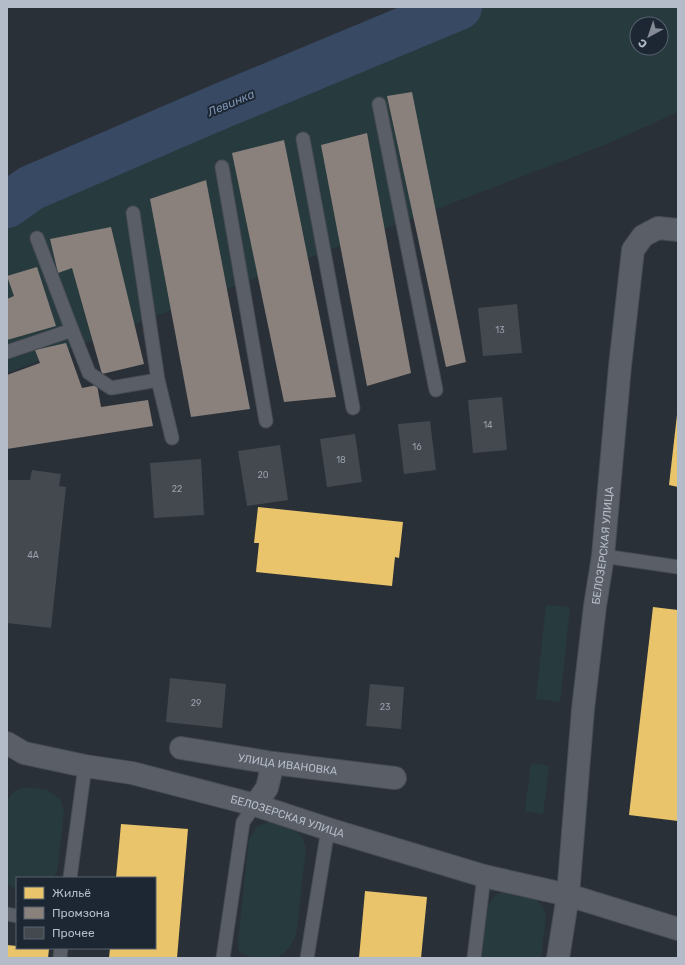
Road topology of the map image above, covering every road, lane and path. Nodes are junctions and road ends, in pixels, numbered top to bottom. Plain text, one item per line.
1 (379, 104) dead end
2 (303, 139) dead end
3 (222, 167) dead end
4 (133, 213) dead end
5 (678, 230) edge
6 (37, 238) dead end
7 (72, 330) junction
8 (7, 352) edge
9 (158, 380) junction
10 (436, 390) dead end
11 (352, 408) dead end
12 (266, 421) dead end
13 (172, 438) dead end
14 (603, 556) junction
15 (678, 567) edge
16 (8, 746) edge
17 (181, 748) dead end
18 (273, 763) junction
19 (86, 766) junction
20 (395, 778) dead end
21 (255, 805) junction
22 (328, 829) junction
23 (484, 876) junction
24 (70, 877) edge
25 (568, 895) junction
26 (678, 929) edge
27 (223, 958) edge
28 (307, 958) edge
29 (474, 958) edge
30 (558, 958) edge

1 - 10 lane
2 - 11 lane
3 - 12 lane
4 - 9 lane
5 - 14 street, БЕЛОЗЕРСКАЯ УЛИЦА
6 - 7 lane
7 - 8 lane
7 - 9 lane
9 - 13 lane
14 - 15 lane
14 - 25 street, БЕЛОЗЕРСКАЯ УЛИЦА
16 - 19 street, БЕЛОЗЕРСКАЯ УЛИЦА
17 - 18 street, УЛИЦА ИВАНОВКА
18 - 20 street, УЛИЦА ИВАНОВКА
18 - 21 street
19 - 21 street, БЕЛОЗЕРСКАЯ УЛИЦА
19 - 24 lane
21 - 22 street, БЕЛОЗЕРСКАЯ УЛИЦА
21 - 27 lane
22 - 23 street, БЕЛОЗЕРСКАЯ УЛИЦА
22 - 28 lane
23 - 25 street, БЕЛОЗЕРСКАЯ УЛИЦА
23 - 29 lane
25 - 26 street, БЕЛОЗЕРСКАЯ УЛИЦА
25 - 30 street, БЕЛОЗЕРСКАЯ УЛИЦА

